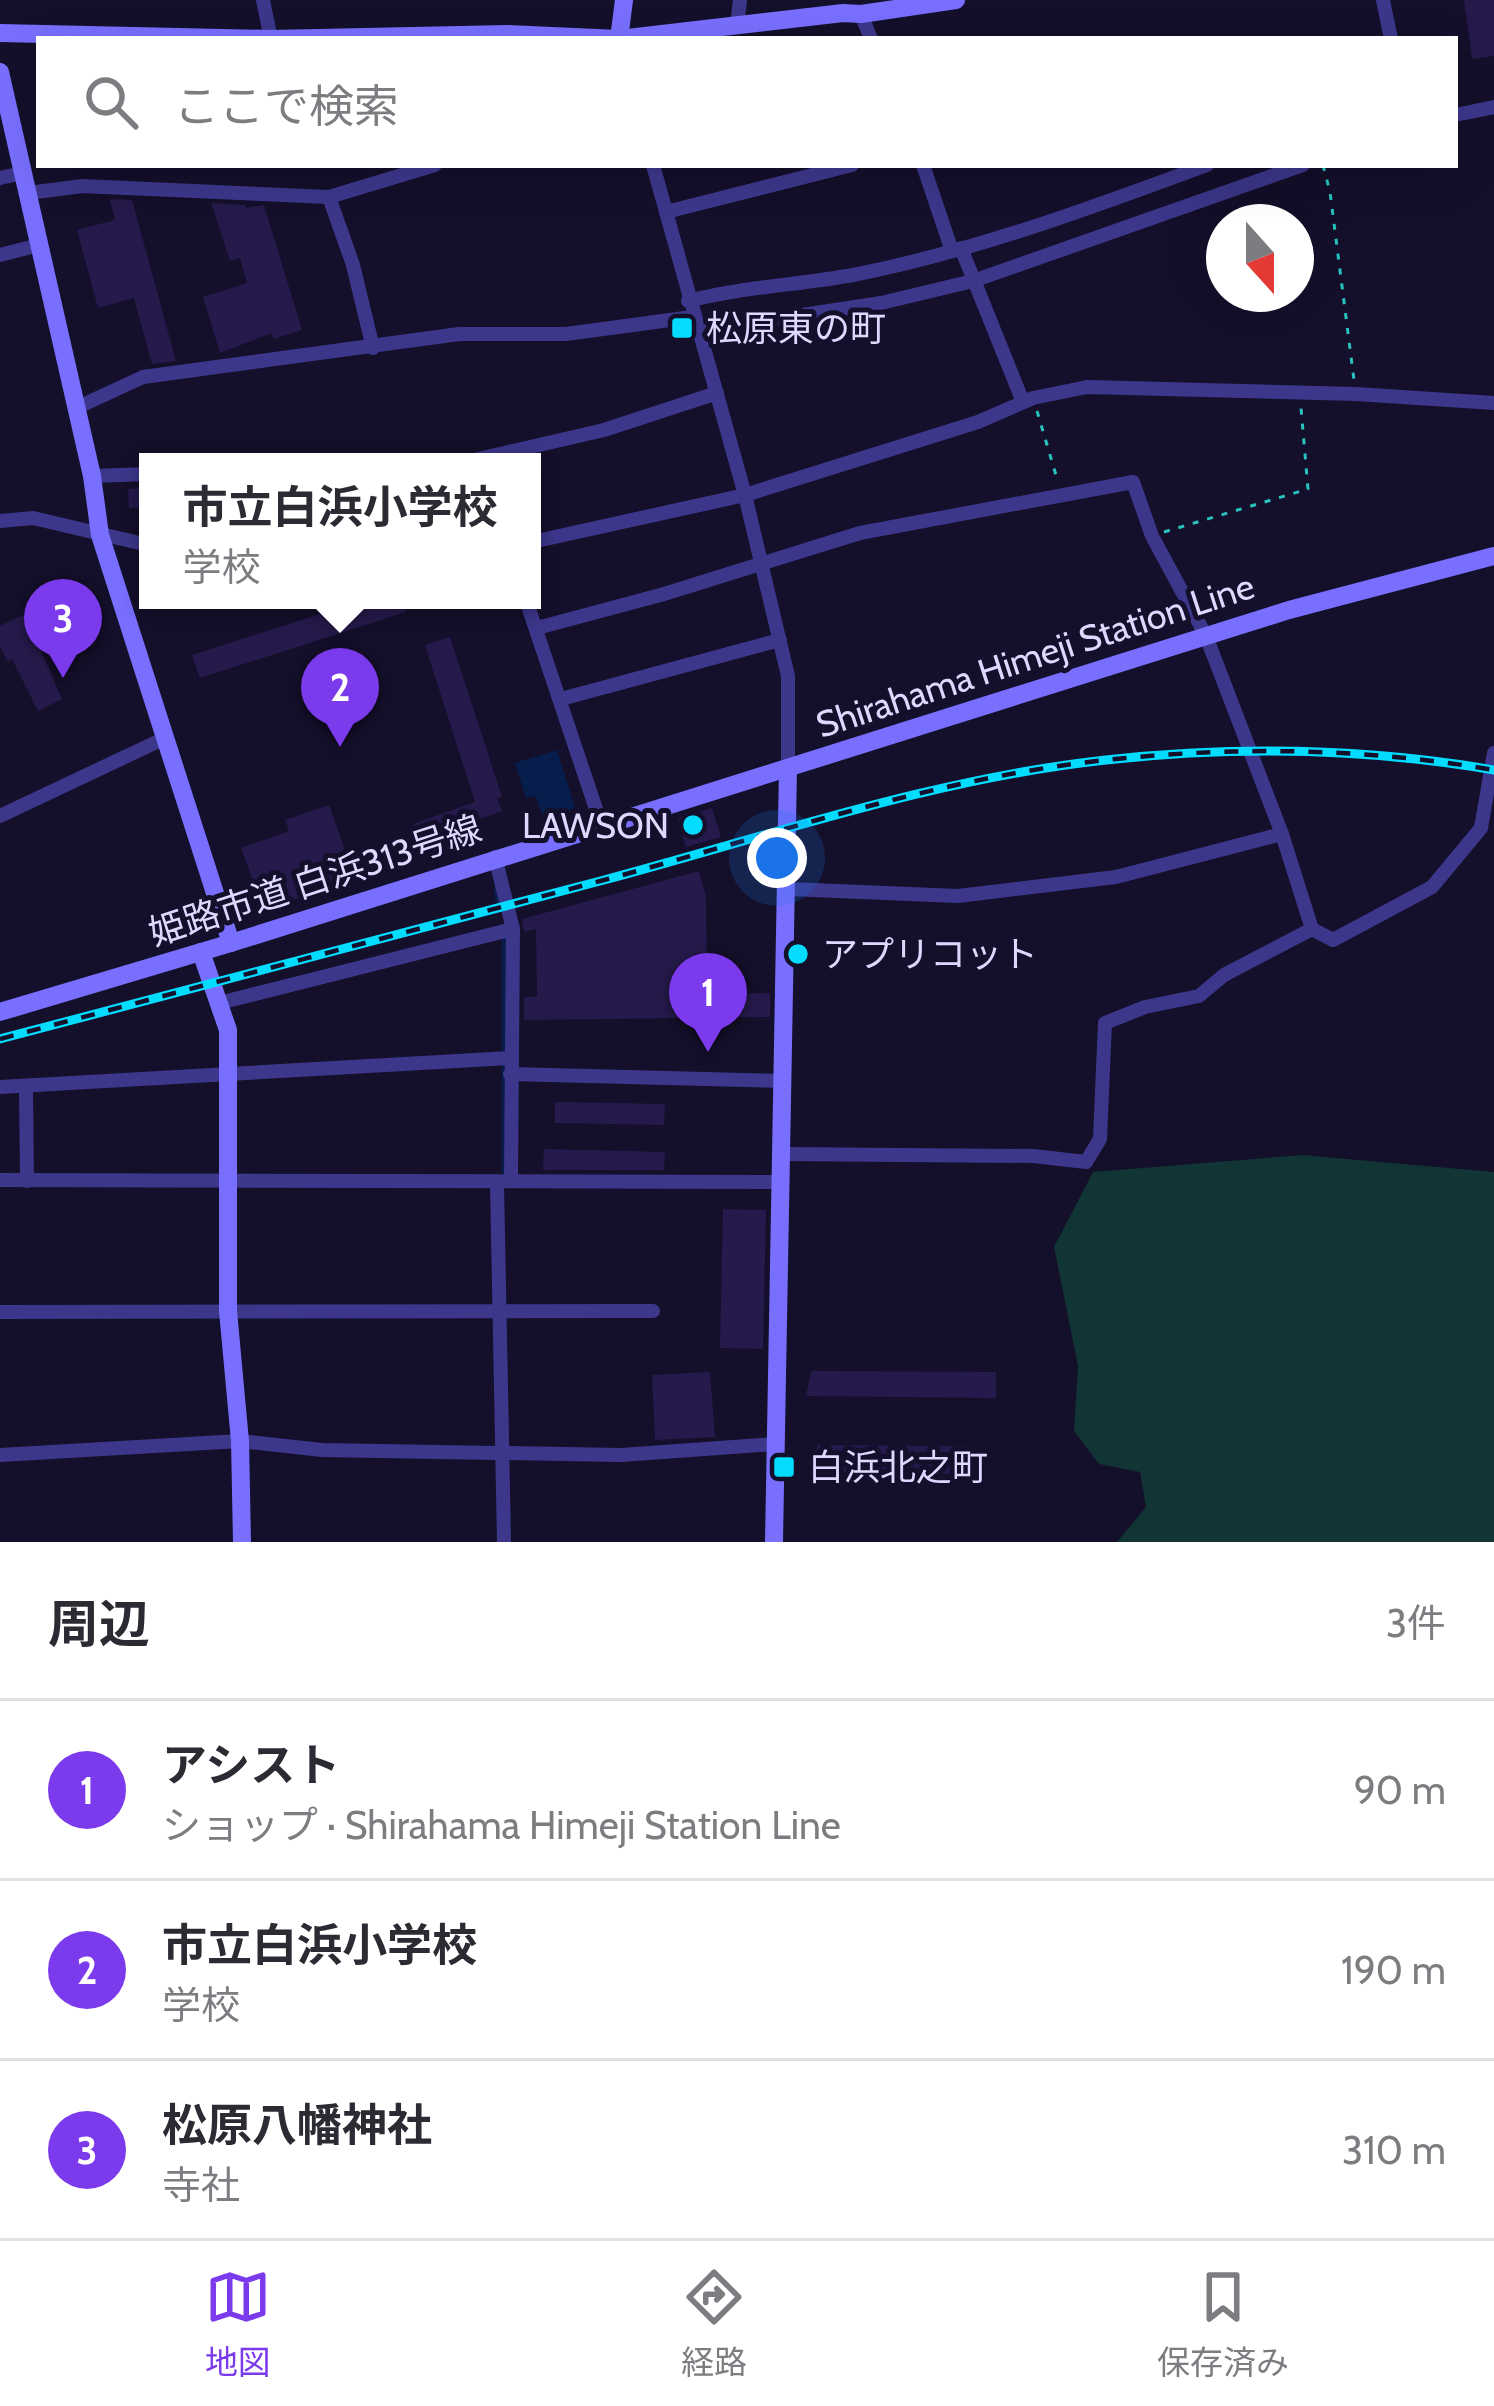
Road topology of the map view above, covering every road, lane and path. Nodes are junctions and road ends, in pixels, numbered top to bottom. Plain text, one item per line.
1 (262, 0) edge
2 (625, 0) edge
3 (740, 0) edge
4 (956, 0) edge
5 (1383, 0) edge
6 (849, 9) edge
7 (736, 26) junction
8 (0, 33) edge
9 (136, 36) edge
10 (270, 36) edge
11 (412, 36) edge
12 (551, 36) edge
13 (619, 36) edge
14 (646, 36) edge
15 (869, 36) edge
16 (1390, 36) edge
17 (0, 72) edge
18 (3, 101) edge
19 (1494, 107) edge
20 (1458, 114) edge
21 (425, 168) edge
22 (654, 168) edge
23 (840, 168) edge
24 (923, 168) edge
25 (1199, 168) edge
26 (1294, 168) edge
27 (1324, 168) edge
28 (23, 173) junction
29 (0, 178) edge
30 (28, 194) junction
31 (329, 197) junction
32 (666, 212) junction
33 (39, 245) junction
34 (957, 250) junction
35 (0, 255) edge
36 (973, 280) junction
37 (688, 301) junction
38 (694, 324) junction
39 (373, 348) junction
40 (717, 393) junction
41 (1356, 394) junction
42 (1300, 395) junction
43 (1028, 400) junction
44 (1494, 403) edge
45 (76, 407) junction
46 (504, 453) edge
47 (139, 475) edge
48 (92, 476) junction
49 (1061, 493) junction
50 (745, 495) junction
51 (0, 521) edge
52 (100, 535) junction
53 (1152, 536) junction
54 (541, 540) edge
55 (139, 543) edge
56 (1494, 556) edge
57 (761, 563) junction
58 (530, 609) edge
59 (537, 628) junction
60 (1206, 636) junction
61 (779, 640) junction
62 (561, 698) junction
63 (165, 738) junction
64 (1494, 753) edge
65 (788, 768) junction
66 (0, 816) edge
67 (601, 824) junction
68 (1282, 834) junction
69 (496, 857) junction
70 (788, 889) junction
71 (513, 929) junction
72 (1312, 929) junction
73 (231, 943) junction
74 (201, 952) junction
75 (219, 1003) junction
76 (0, 1012) edge
77 (510, 1066) junction
78 (228, 1074) junction
79 (784, 1081) junction
80 (0, 1087) edge
81 (26, 1088) junction
82 (783, 1154) junction
83 (0, 1180) edge
84 (27, 1181) junction
85 (228, 1181) junction
86 (504, 1181) junction
87 (782, 1182) junction
88 (228, 1311) junction
89 (653, 1311) dead end
90 (0, 1312) edge
91 (499, 1312) junction
92 (240, 1441) junction
93 (776, 1444) junction
94 (501, 1452) junction
95 (0, 1455) edge
96 (242, 1542) edge
97 (504, 1542) edge
98 (774, 1542) edge

1 - 10 street
2 - 13 street
3 - 7 street
4 - 6 street
5 - 16 street
6 - 7 street
6 - 15 street
7 - 14 street
8 - 9 street
11 - 12 street
17 - 18 street
18 - 28 street
19 - 20 street
21 - 31 street
22 - 32 street
23 - 32 street
24 - 34 street
25 - 34 street
26 - 36 street
27 - 41 path
28 - 29 street
28 - 30 street
30 - 31 street
30 - 33 street
31 - 39 street
32 - 37 street
33 - 35 street
33 - 45 street
34 - 36 street
34 - 37 street
36 - 38 street
36 - 43 street
37 - 38 street
38 - 39 street
38 - 40 street
39 - 45 street
40 - 46 street
40 - 50 street
41 - 42 street
41 - 44 street
42 - 43 street
42 - 53 path
43 - 49 path
43 - 50 street
45 - 48 street
47 - 48 street
48 - 52 street
49 - 53 street
49 - 57 street
50 - 54 street
50 - 57 street
51 - 52 street
52 - 55 street
52 - 63 street
53 - 60 street
56 - 60 street, Shirahama Himeji Station Line
57 - 59 street
57 - 61 street
58 - 59 street
59 - 62 street
60 - 65 street, Shirahama Himeji Station Line
60 - 68 street
61 - 62 street
61 - 65 street
62 - 67 street
63 - 66 street
63 - 73 street
64 - 72 street
65 - 67 street, 姫路市道 白浜313号線
65 - 70 street, Shirahama Himeji Station Line
67 - 69 street, 姫路市道 白浜313号線
68 - 70 street
68 - 72 street
69 - 71 street
69 - 73 street, 姫路市道 白浜313号線
70 - 79 street, Shirahama Himeji Station Line
71 - 75 street
71 - 77 street
72 - 82 street
73 - 74 street, 姫路市道 白浜313号線
74 - 75 street
74 - 76 street, 姫路市道 白浜313号線
75 - 78 street
77 - 78 street
77 - 79 street
77 - 86 street
78 - 81 street
78 - 85 street
79 - 82 street, Shirahama Himeji Station Line
80 - 81 street
81 - 84 street
82 - 87 street, Shirahama Himeji Station Line
83 - 84 street
84 - 85 street
85 - 86 street
85 - 88 street
86 - 87 street
86 - 91 street
87 - 93 street, Shirahama Himeji Station Line
88 - 90 street
88 - 91 street
88 - 92 street
89 - 91 street
91 - 94 street
92 - 94 street
92 - 95 street
92 - 96 street
93 - 94 street
93 - 98 street, Shirahama Himeji Station Line
94 - 97 street

